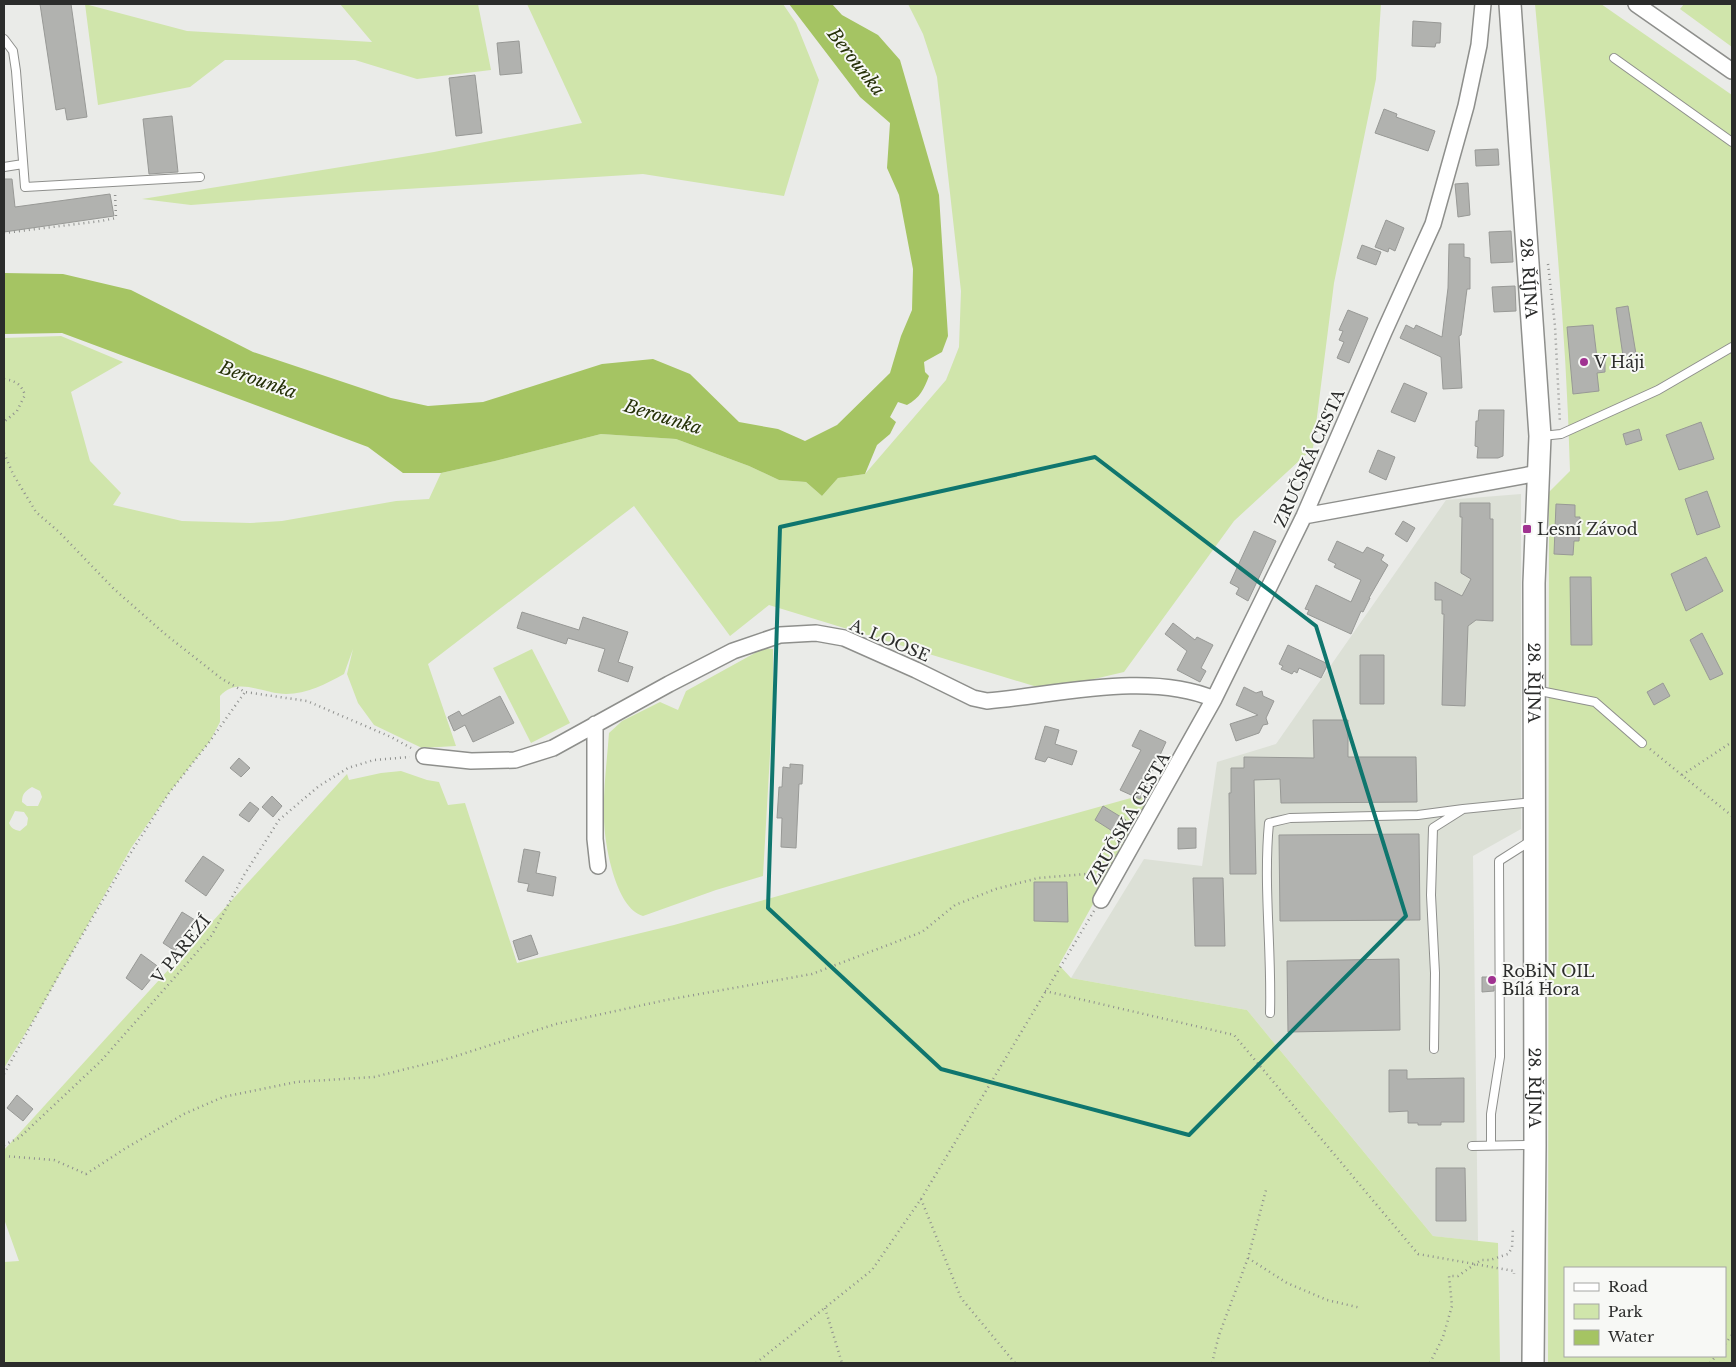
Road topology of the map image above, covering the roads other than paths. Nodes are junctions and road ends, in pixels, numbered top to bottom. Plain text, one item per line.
1 (1483, 4) edge
2 (1510, 4) edge
3 (1643, 6) edge
4 (4, 39) edge
5 (1614, 58) dead end
6 (1732, 71) edge
7 (1732, 142) edge
8 (24, 164) junction
9 (4, 166) edge
10 (200, 177) dead end
11 (1732, 347) edge
12 (1540, 436) junction
13 (1539, 473) junction
14 (1304, 516) junction
15 (1534, 690) junction
16 (1214, 699) junction
17 (595, 724) junction
18 (1642, 743) road end
19 (424, 756) road end
20 (1534, 802) junction
21 (1463, 809) junction
22 (1534, 839) junction
23 (598, 866) dead end
24 (1101, 900) road end
25 (1270, 1014) dead end
26 (1434, 1049) dead end
27 (1472, 1146) dead end
28 (1491, 1146) junction
29 (1536, 1146) junction
30 (1533, 1363) edge

1 - 14 street, ZRUČSKÁ CESTA
2 - 12 main road, 28. ŘÍJNA
3 - 6 street
4 - 8 lane
5 - 7 lane
8 - 9 lane
8 - 10 lane
11 - 12 lane
12 - 13 main road, 28. ŘÍJNA
13 - 14 street
13 - 15 main road, 28. ŘÍJNA
14 - 16 street, ZRUČSKÁ CESTA
15 - 18 lane
15 - 20 main road, 28. ŘÍJNA
16 - 17 street, A. LOOSE
16 - 24 street, ZRUČSKÁ CESTA
17 - 19 street, A. LOOSE
17 - 23 street
20 - 21 lane
20 - 22 main road, 28. ŘÍJNA
21 - 25 lane
21 - 26 lane
22 - 28 lane
22 - 29 main road, 28. ŘÍJNA
27 - 28 lane
28 - 29 lane
29 - 30 main road, 28. ŘÍJNA

